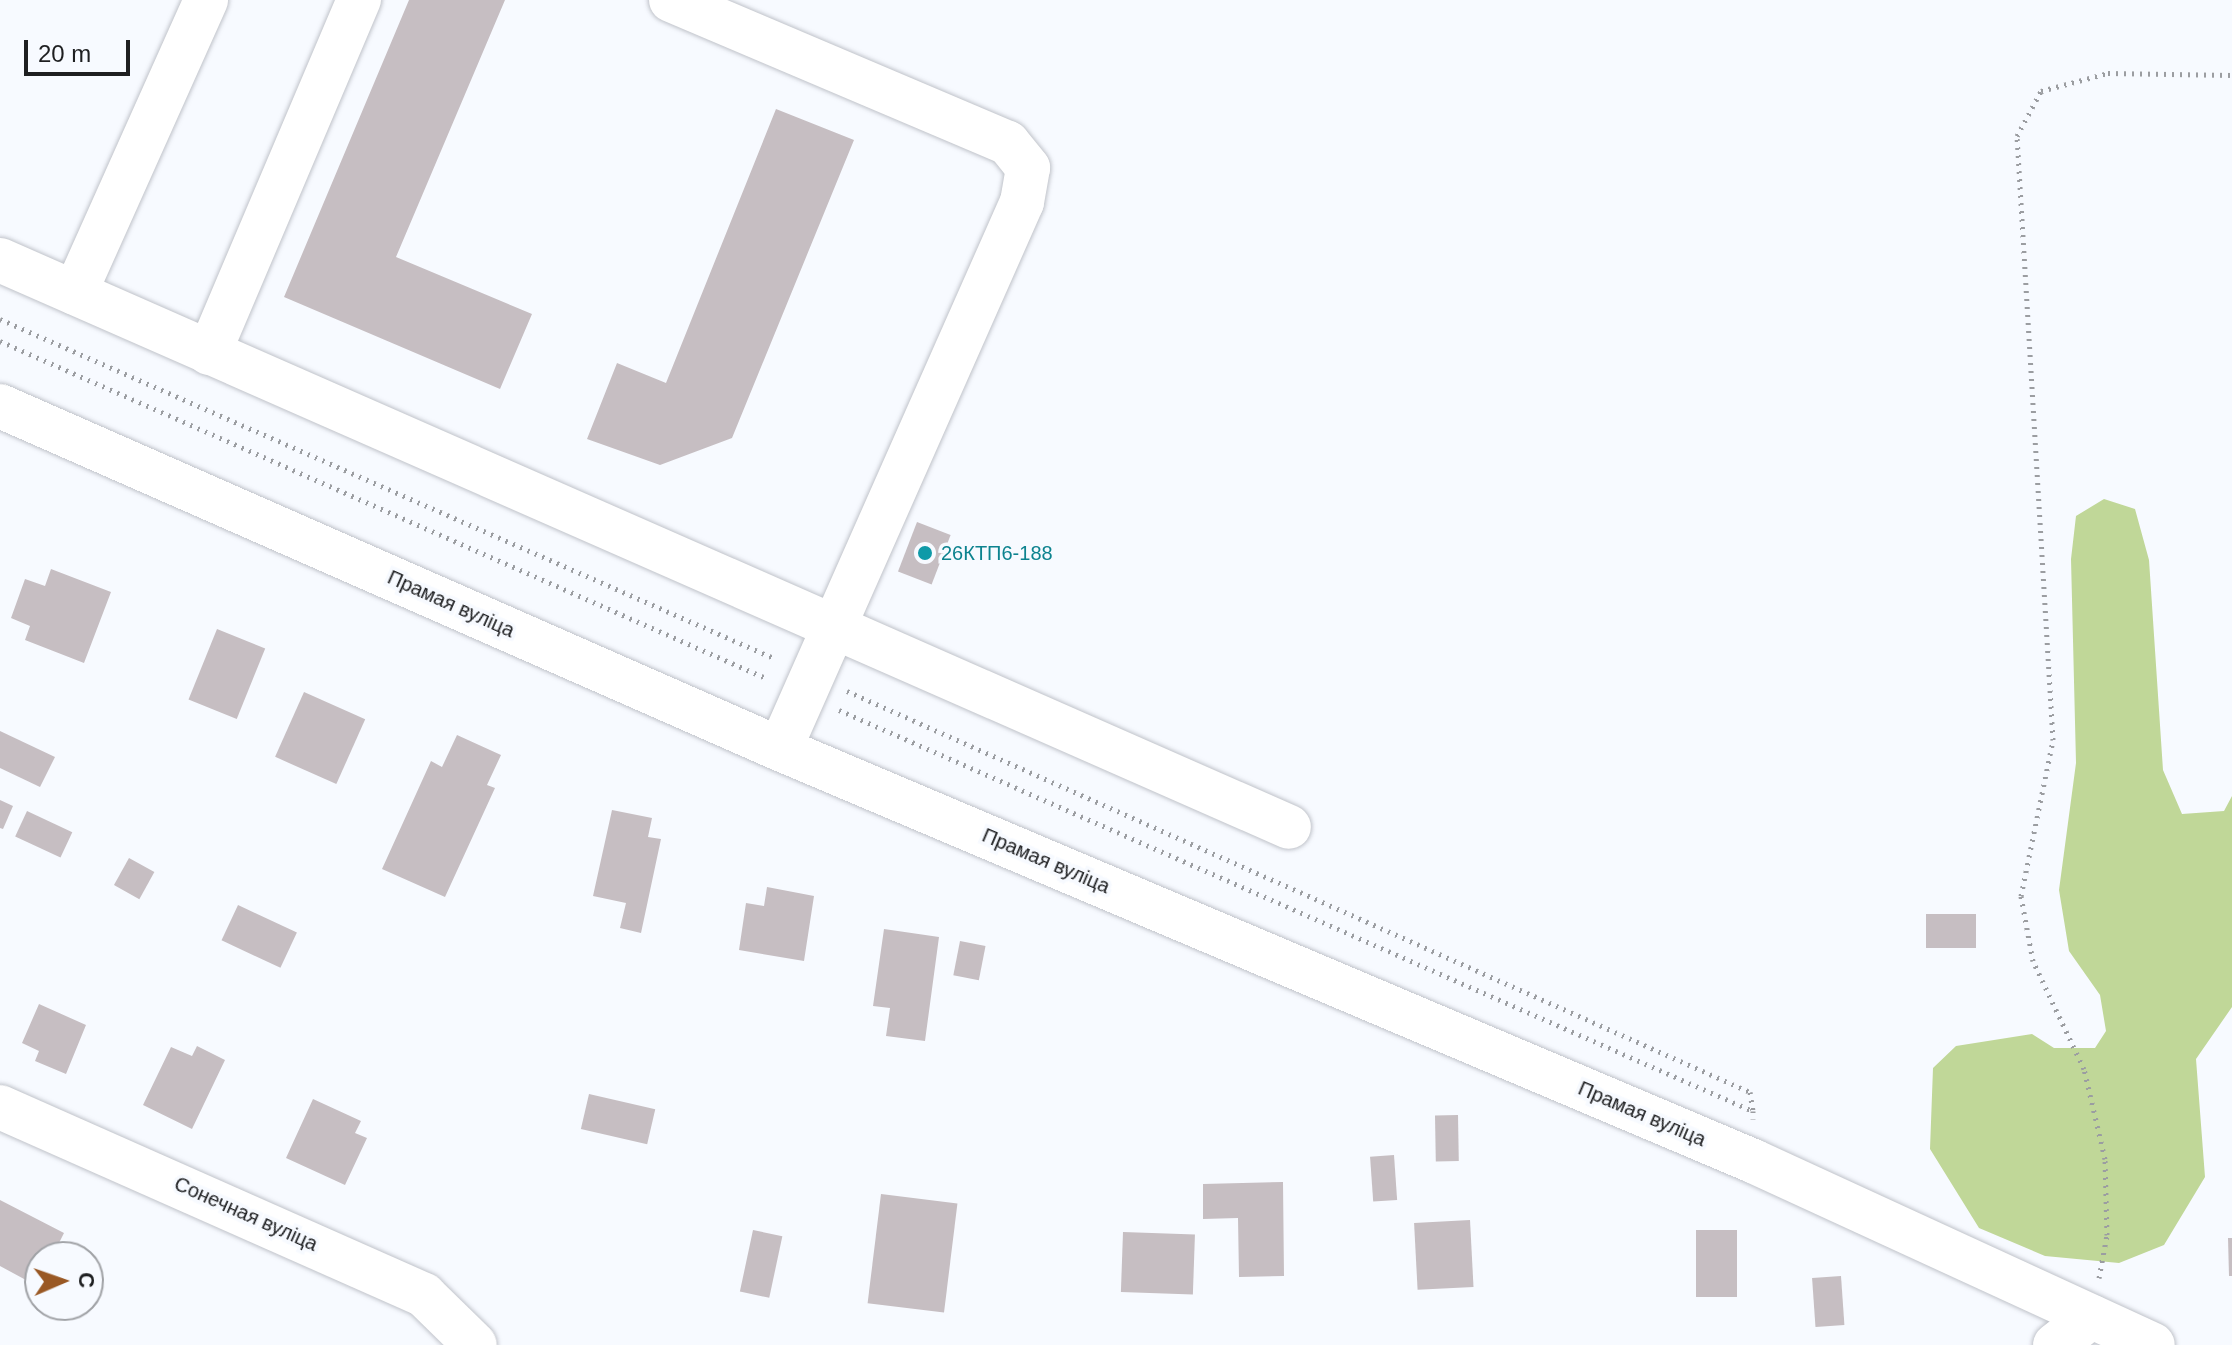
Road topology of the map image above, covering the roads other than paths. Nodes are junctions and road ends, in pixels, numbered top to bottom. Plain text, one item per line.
1 (206, 0) edge
2 (359, 0) edge
3 (671, 0) edge
4 (0, 260) edge
5 (75, 293) junction
6 (209, 353) junction
7 (0, 406) edge
8 (834, 627) junction
9 (780, 749) junction
10 (1289, 827) dead end
11 (0, 1107) edge
12 (2091, 1317) junction
13 (475, 1345) edge
14 (2055, 1345) edge
15 (2153, 1345) edge

1 - 5 street
2 - 6 street
3 - 8 street
4 - 5 street
5 - 6 street
6 - 8 street
7 - 9 street, Прамая вуліца
8 - 9 street
8 - 10 street
9 - 12 street, Прамая вуліца
11 - 13 street, Сонечная вуліца
12 - 14 street
12 - 15 street, Прамая вуліца

